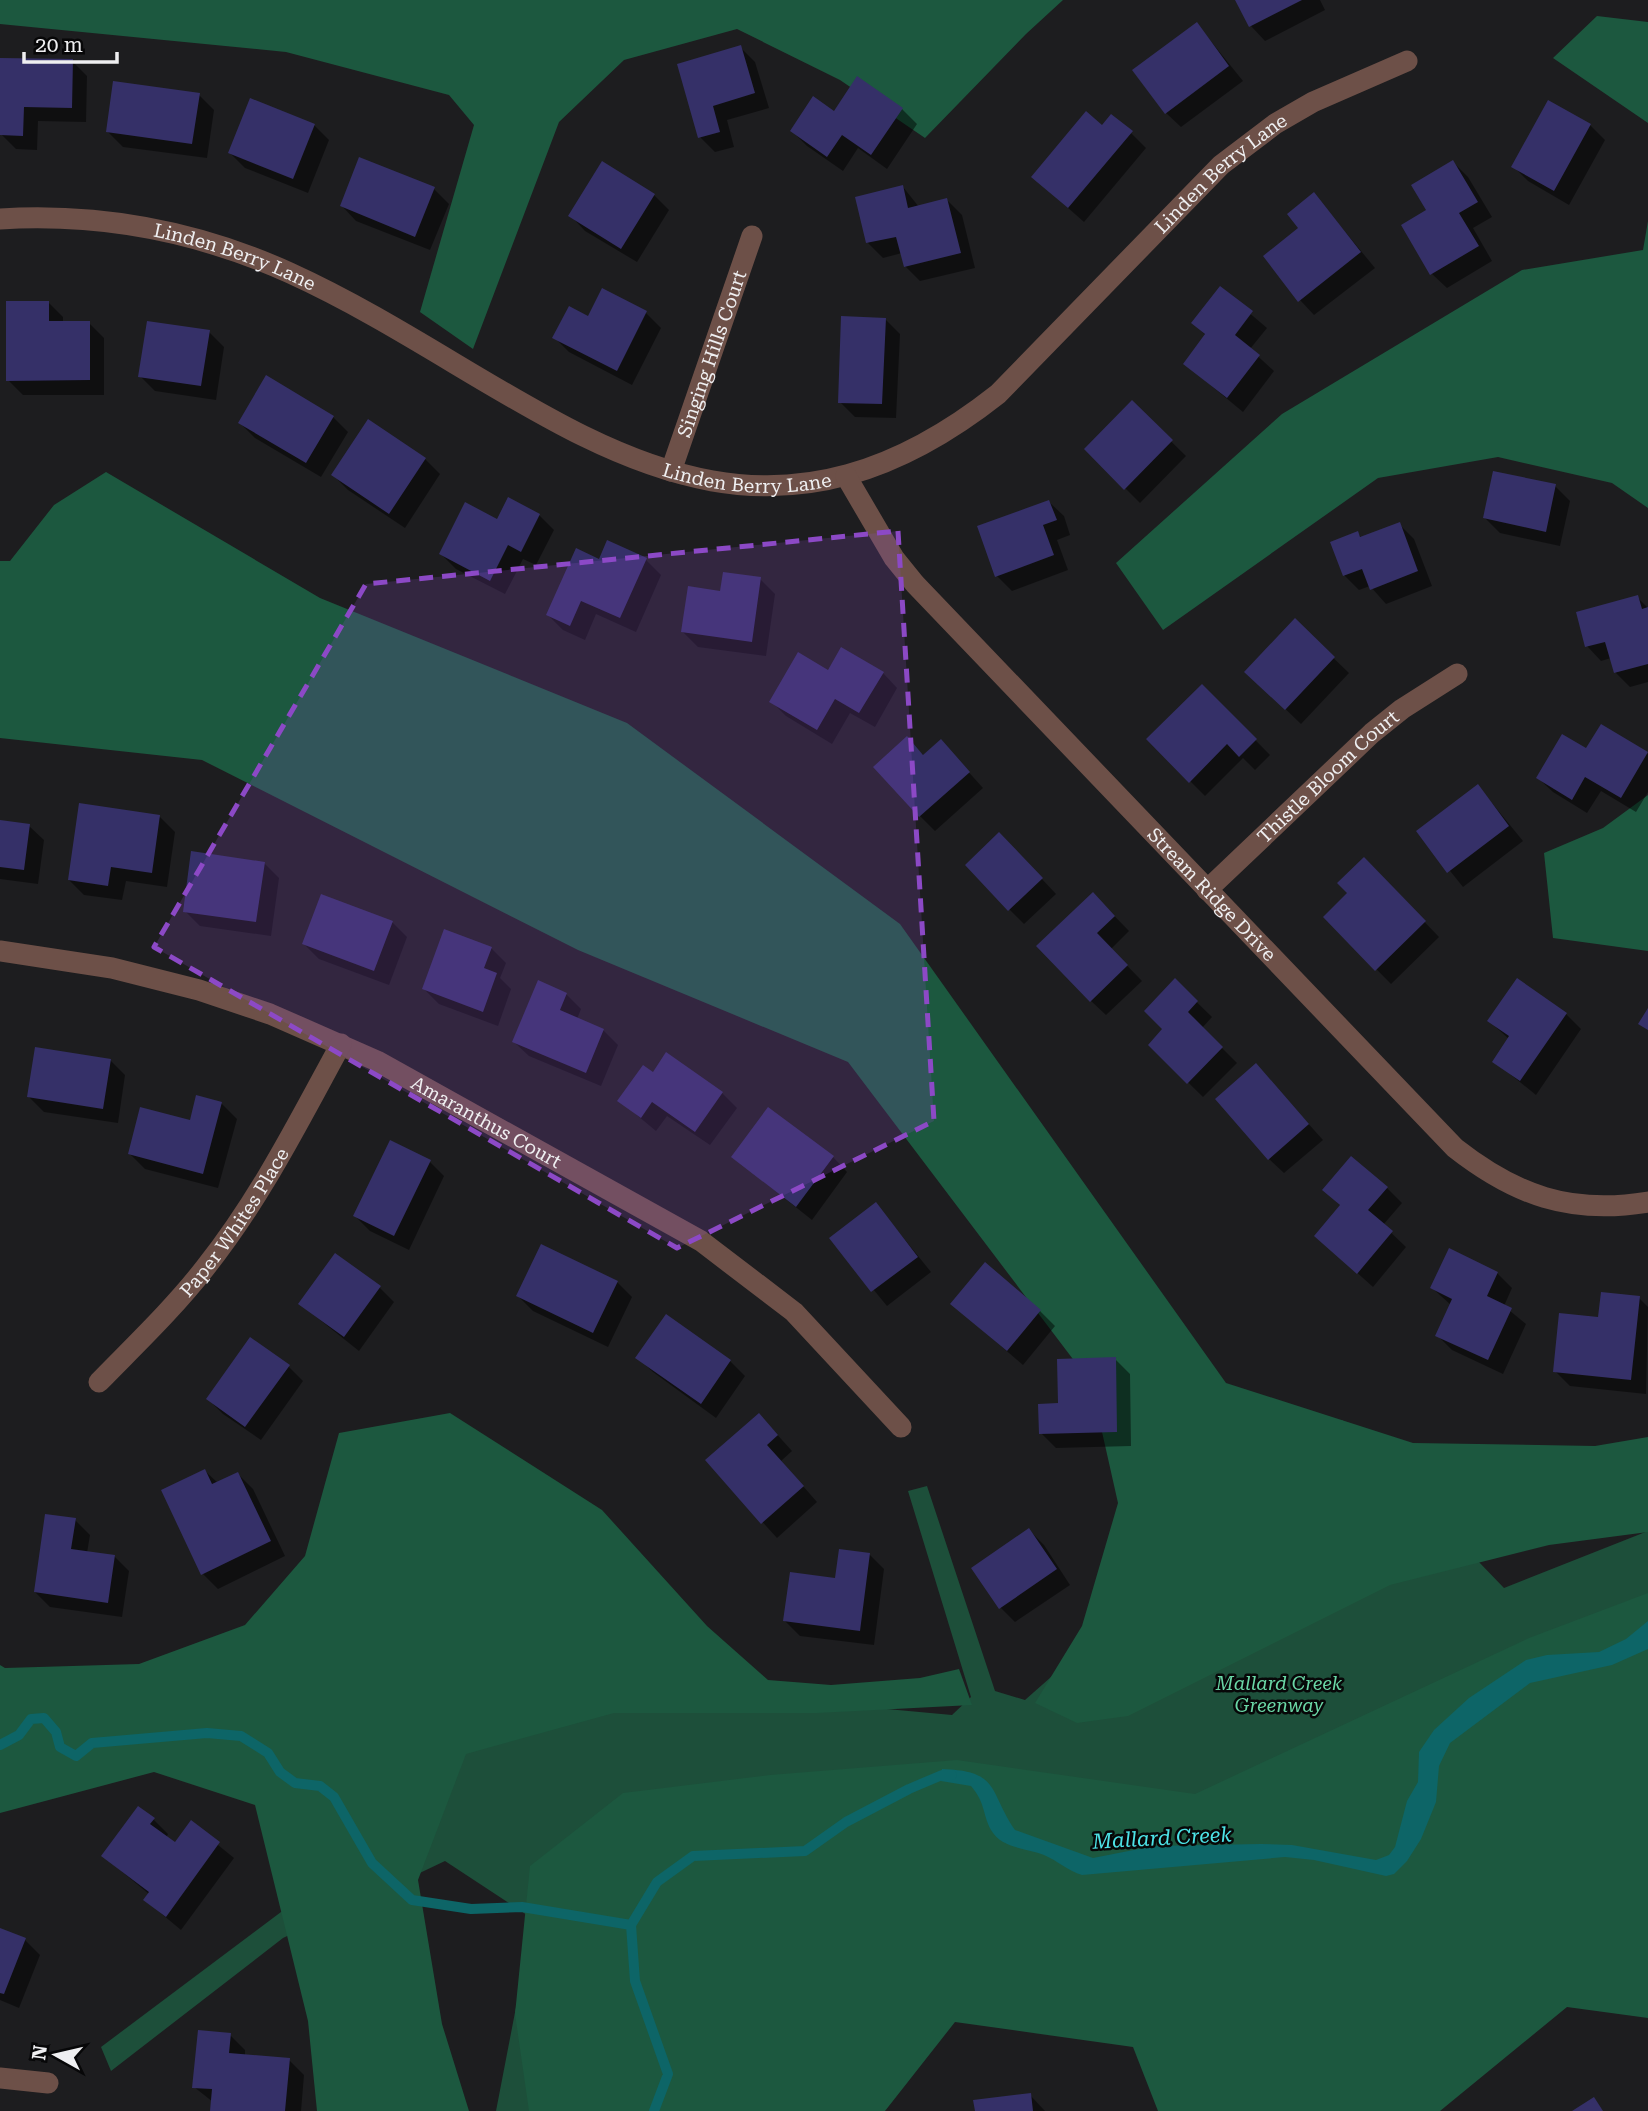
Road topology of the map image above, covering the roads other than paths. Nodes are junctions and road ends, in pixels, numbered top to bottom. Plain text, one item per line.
1 (1407, 61) dead end
2 (0, 219) edge
3 (752, 236) dead end
4 (671, 471) junction
5 (846, 476) junction
6 (1457, 674) dead end
7 (1207, 890) junction
8 (0, 951) edge
9 (341, 1044) junction
10 (1648, 1202) edge
11 (99, 1382) dead end
12 (901, 1427) dead end
13 (0, 2078) edge
14 (48, 2083) dead end

1 - 5 street, Linden Berry Lane
2 - 4 street, Linden Berry Lane
3 - 4 street, Singing Hills Court
4 - 5 street, Linden Berry Lane
5 - 7 street, Stream Ridge Drive
6 - 7 street, Thistle Bloom Court
7 - 10 street, Stream Ridge Drive
8 - 9 street, Amaranthus Court
9 - 11 street, Paper Whites Place
9 - 12 street, Amaranthus Court
13 - 14 street

